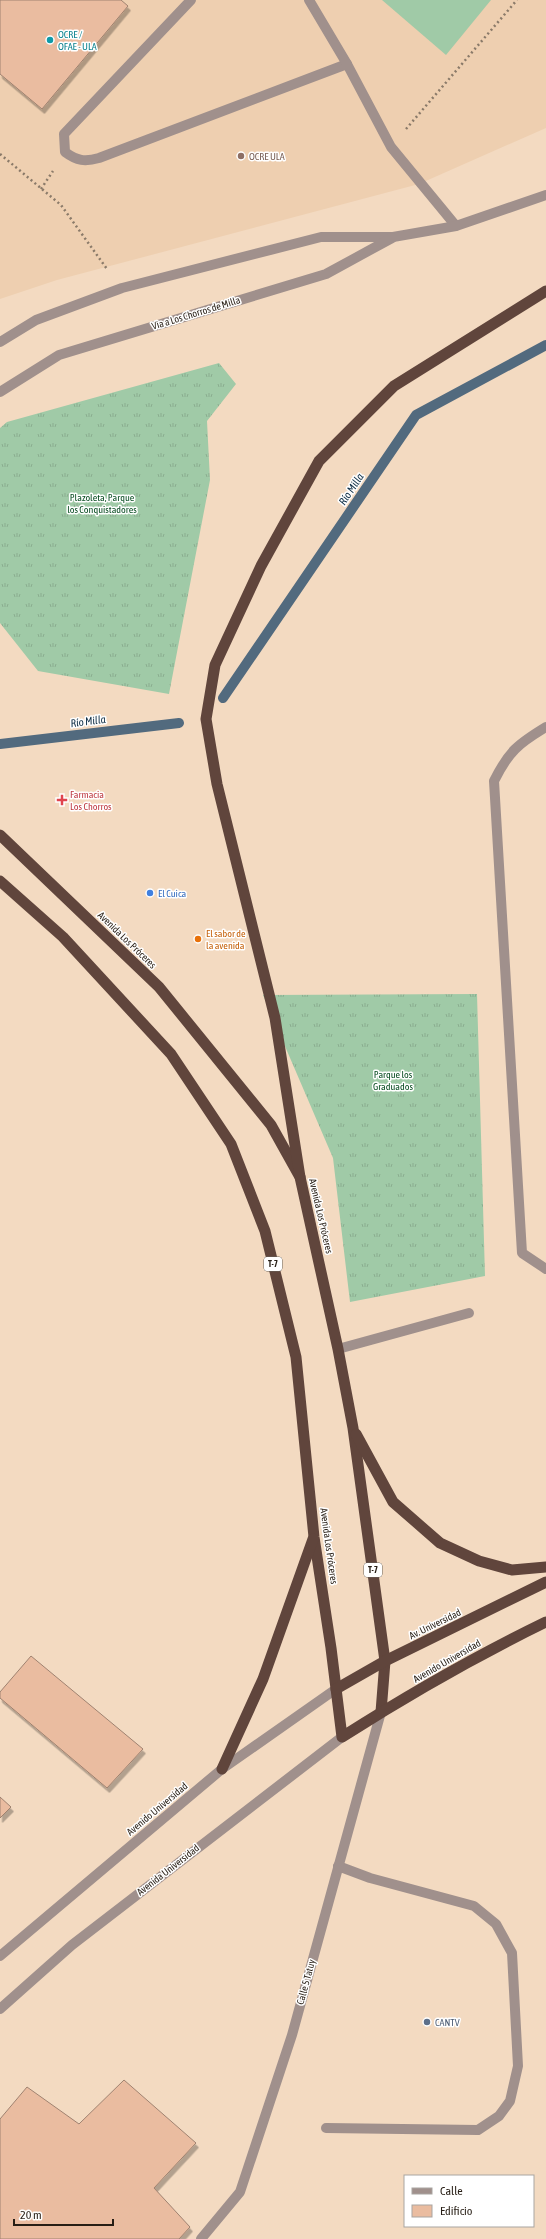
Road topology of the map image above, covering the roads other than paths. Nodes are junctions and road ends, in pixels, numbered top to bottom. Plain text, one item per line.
1 (191, 0) edge
2 (309, 0) edge
3 (347, 64) junction
4 (546, 195) edge
5 (456, 226) junction
6 (393, 237) junction
7 (546, 291) edge
8 (0, 342) edge
9 (0, 392) edge
10 (546, 726) edge
11 (0, 835) edge
12 (0, 881) edge
13 (300, 1177) junction
14 (546, 1269) edge
15 (468, 1313) dead end
16 (338, 1349) junction
17 (353, 1428) junction
18 (314, 1537) junction
19 (546, 1567) edge
20 (546, 1582) edge
21 (546, 1622) edge
22 (385, 1661) junction
23 (336, 1689) junction
24 (381, 1712) junction
25 (342, 1737) junction
26 (222, 1769) junction
27 (338, 1866) junction
28 (0, 1956) edge
29 (0, 2009) edge
30 (326, 2128) dead end
31 (201, 2239) edge

1 - 3 street
2 - 3 street
3 - 5 street
4 - 5 street, Via a Los Chorros de Milla
5 - 6 street, Via a Los Chorros de Milla
6 - 8 street, Via a Los Chorros de Milla
6 - 9 street, Via a Los Chorros de Milla
7 - 13 highway
10 - 14 street
11 - 13 highway, Avenida Los Próceres / T-7
12 - 18 highway, Avenida Los Próceres / T-7
13 - 16 highway, Avenida Los Próceres / T-7
15 - 16 street
16 - 17 highway, Avenida Los Próceres / T-7
17 - 19 highway
17 - 22 highway, Avenida Los Próceres / T-7
18 - 23 highway, Avenida Los Próceres / T-7
18 - 26 highway
20 - 22 highway, Av. Universidad
21 - 24 highway, Avenido Universidad
22 - 23 highway, Av. Universidad
22 - 24 highway, Avenida Los Próceres / T-7
23 - 25 highway, Avenida Los Próceres / T-7
23 - 26 street, Avenido Universidad
24 - 25 highway, Avenido Universidad
24 - 27 street, Calle 5 Tatuy
25 - 29 street, Avenida Universidad
26 - 28 street, Avenido Universidad
27 - 30 street
27 - 31 street, Calle 5 Tatuy

